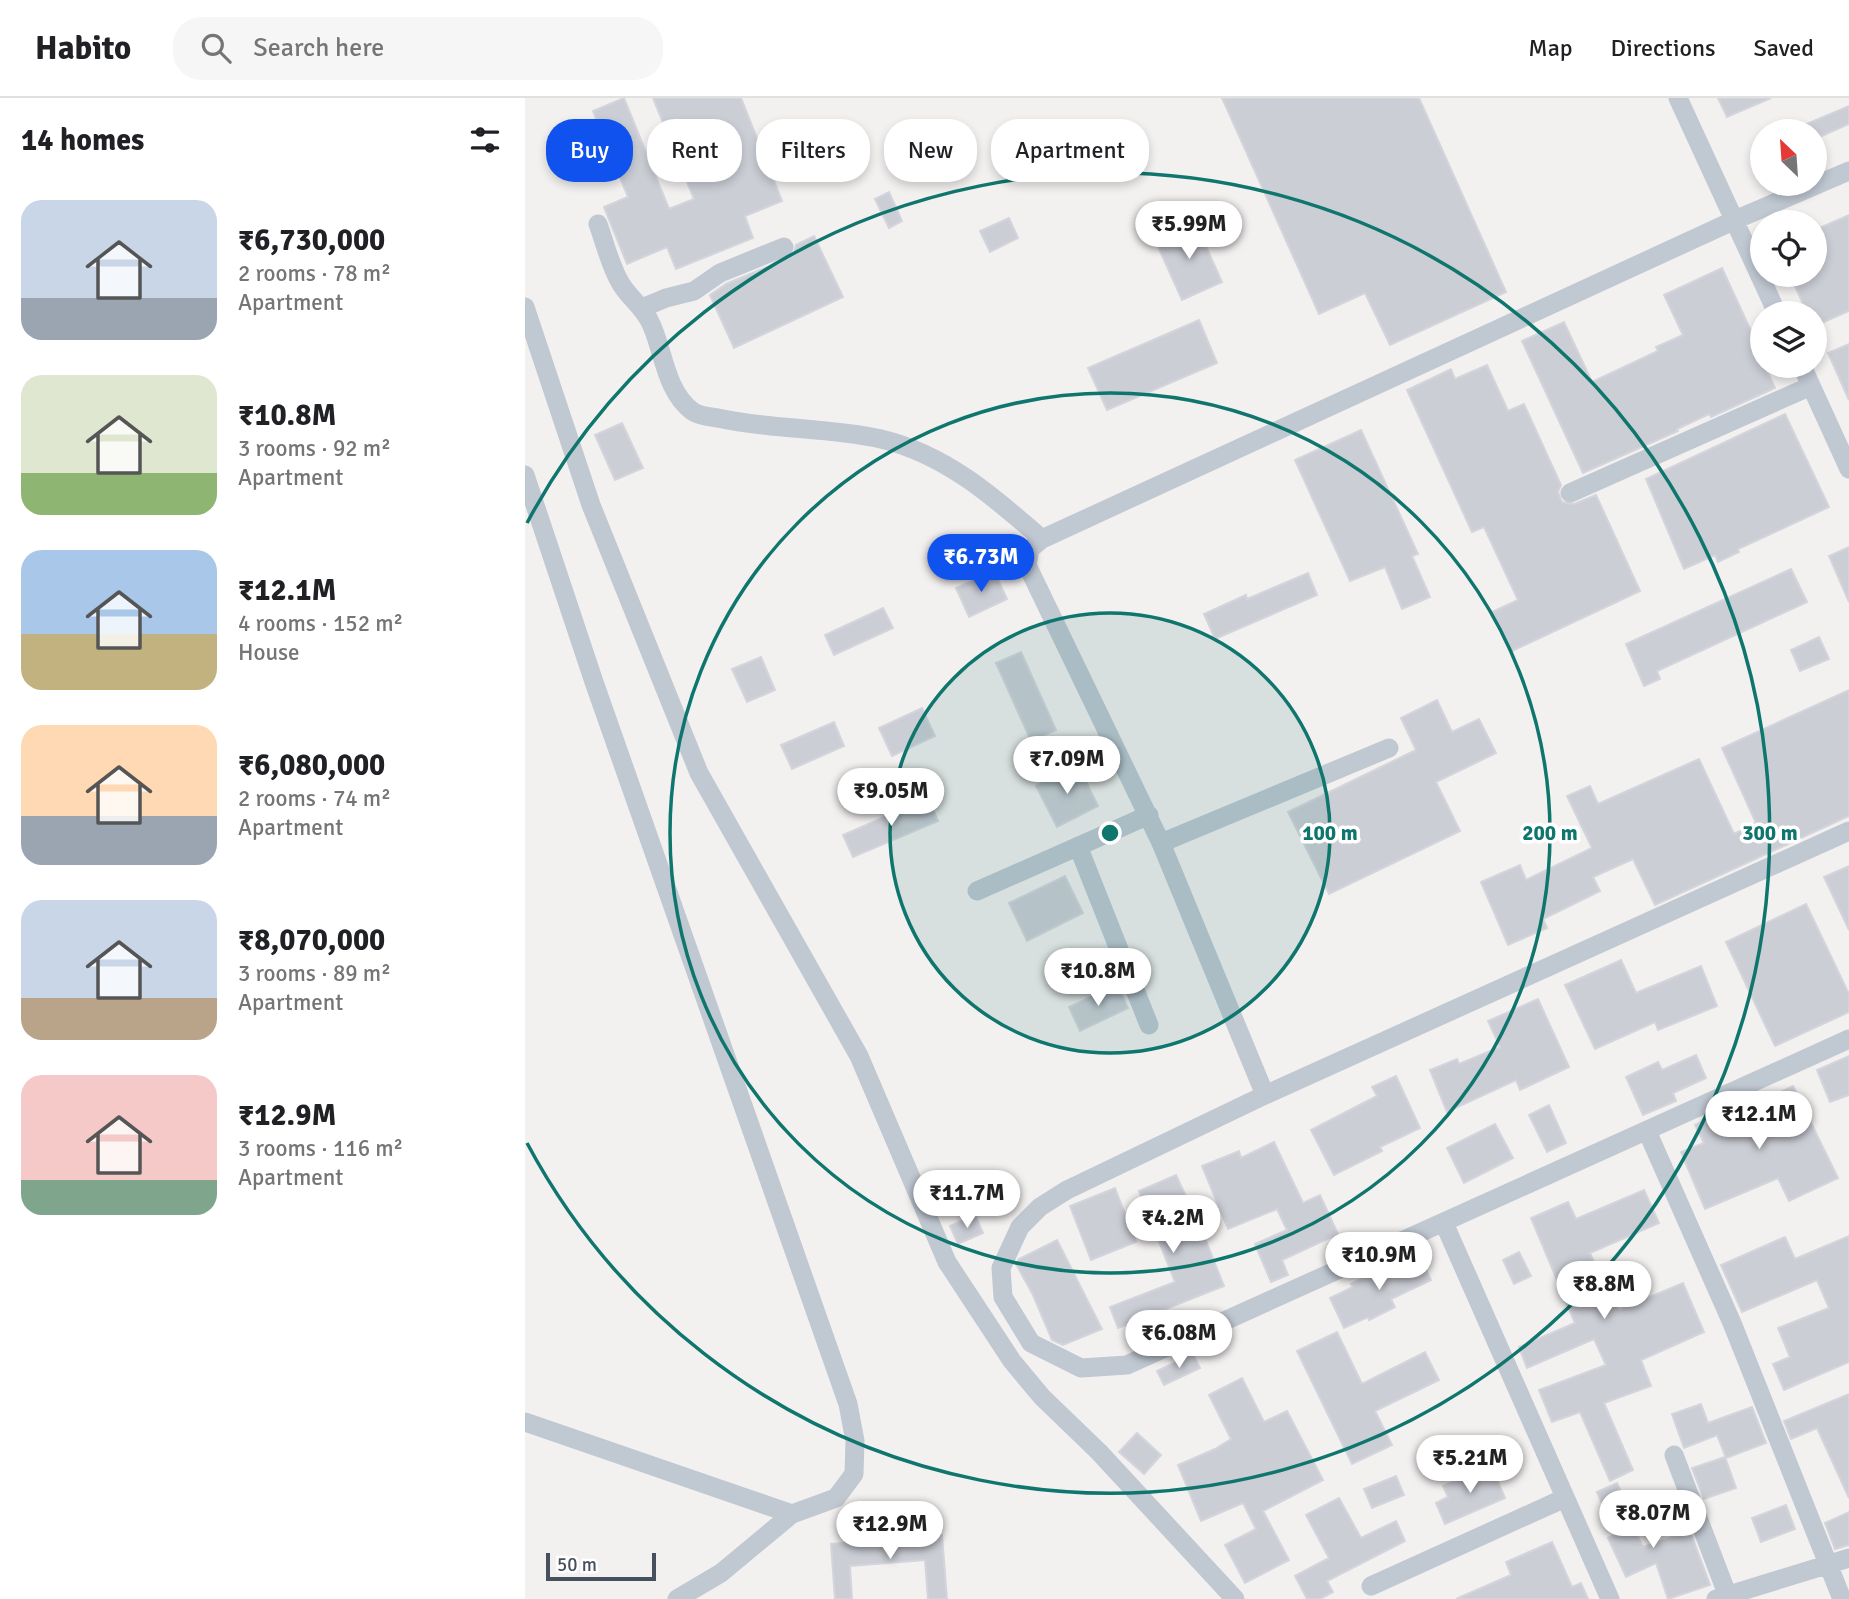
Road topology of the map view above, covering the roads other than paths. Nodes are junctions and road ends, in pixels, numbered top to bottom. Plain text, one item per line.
1 (1678, 98) edge
2 (1849, 171) edge
3 (1735, 220) junction
4 (598, 224) dead end
5 (784, 247) dead end
6 (1772, 301) edge
7 (525, 307) edge
8 (642, 308) junction
9 (1807, 378) edge
10 (1811, 386) junction
11 (1849, 469) edge
12 (525, 475) edge
13 (1570, 493) dead end
14 (1042, 539) junction
15 (1389, 748) dead end
16 (1149, 815) junction
17 (1849, 831) edge
18 (1161, 843) junction
19 (1078, 846) junction
20 (977, 891) dead end
21 (1149, 1025) dead end
22 (1849, 1039) edge
23 (1265, 1095) junction
24 (1647, 1131) junction
25 (1444, 1223) junction
26 (1031, 1343) junction
27 (1012, 1361) junction
28 (525, 1422) edge
29 (1674, 1455) dead end
30 (1565, 1498) junction
31 (792, 1514) junction
32 (1849, 1558) edge
33 (1828, 1566) junction
34 (1371, 1586) dead end
35 (1724, 1598) edge
36 (677, 1599) edge
37 (1235, 1599) edge
38 (1610, 1599) edge
39 (1842, 1599) edge

1 - 3 street
2 - 3 street
3 - 6 street
3 - 14 street
4 - 8 street
5 - 8 street
7 - 27 street
8 - 14 street
9 - 10 street
10 - 11 street
10 - 13 street
12 - 31 street
14 - 16 street
15 - 18 street
16 - 18 street
16 - 19 street
17 - 23 street
18 - 23 street
19 - 20 street
19 - 21 street
22 - 24 street
23 - 26 street
24 - 25 street
24 - 33 street
25 - 26 street
25 - 30 street
26 - 27 street
27 - 37 street
28 - 31 street
29 - 35 street
30 - 34 street
30 - 38 street
31 - 36 street
32 - 33 street
33 - 35 street
33 - 39 street

